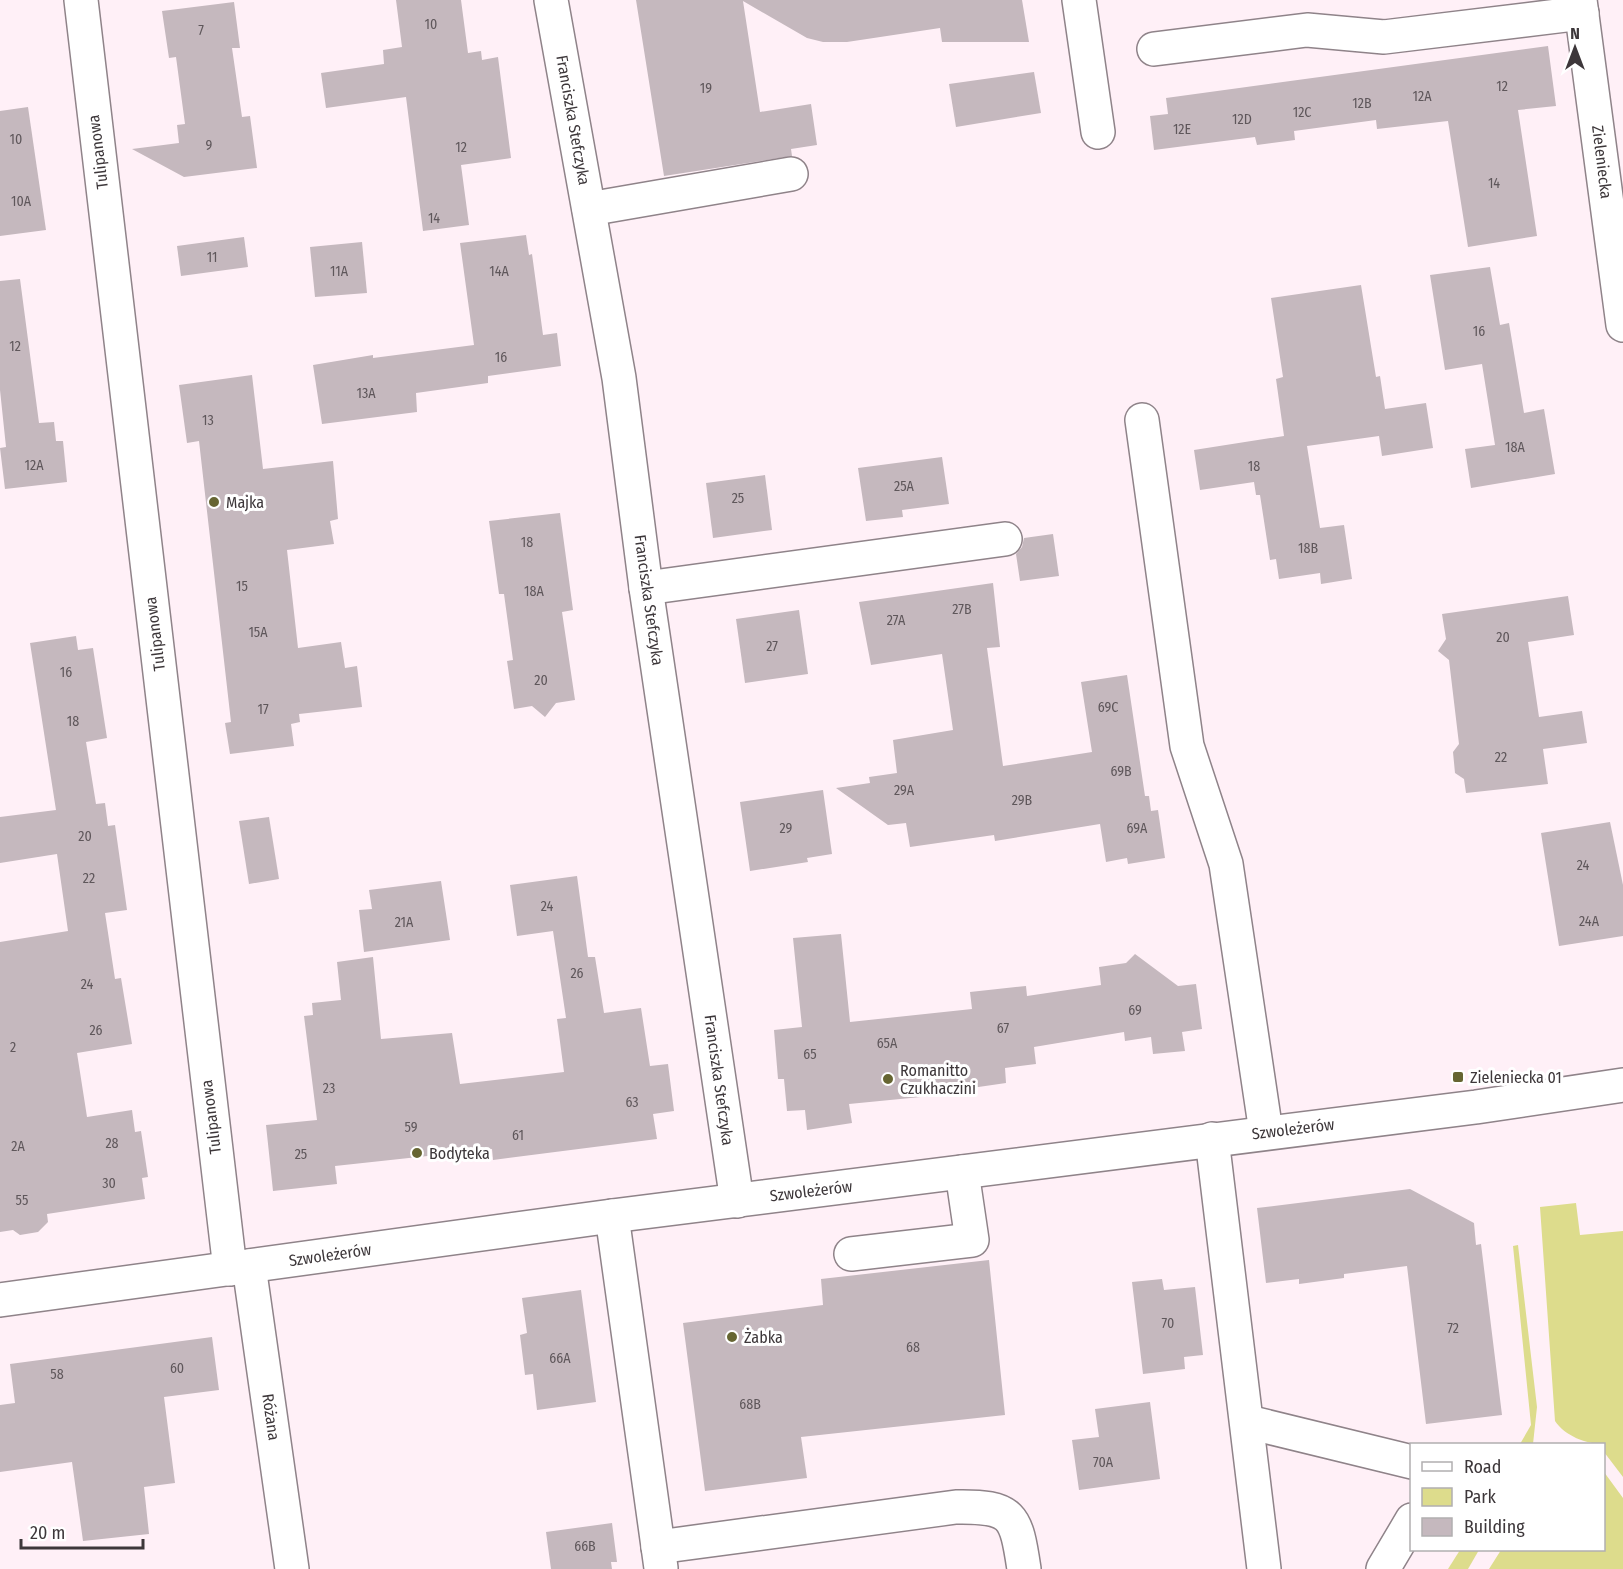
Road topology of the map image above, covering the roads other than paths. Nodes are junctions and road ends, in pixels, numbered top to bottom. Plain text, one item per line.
1 (81, 0) edge
2 (552, 0) edge
3 (1079, 0) edge
4 (1581, 6) edge
5 (1154, 49) dead end
6 (1098, 132) dead end
7 (790, 174) dead end
8 (589, 209) junction
9 (1623, 325) edge
10 (1142, 420) dead end
11 (1005, 539) dead end
12 (646, 588) junction
13 (1623, 1085) edge
14 (1266, 1132) junction
15 (1212, 1138) junction
16 (962, 1172) junction
17 (737, 1201) junction
18 (612, 1216) junction
19 (851, 1254) dead end
20 (240, 1267) junction
21 (0, 1300) edge
22 (1248, 1422) junction
23 (1410, 1462) edge
24 (1410, 1523) edge
25 (659, 1558) edge
26 (292, 1569) edge
27 (1024, 1569) edge
28 (1264, 1569) edge
29 (1383, 1569) edge

1 - 20 street, Tulipanowa
2 - 8 street, Franciszka Stefczyka
3 - 6 street
4 - 5 street
4 - 9 street, Zieleniecka
7 - 8 street
8 - 12 street, Franciszka Stefczyka
10 - 14 street
11 - 12 street
12 - 17 street, Franciszka Stefczyka
13 - 14 street, Szwoleżerów
14 - 15 street, Szwoleżerów
15 - 16 street, Szwoleżerów
15 - 22 street
16 - 17 street, Szwoleżerów
16 - 19 street
17 - 18 street, Szwoleżerów
18 - 20 street, Szwoleżerów
18 - 25 street
20 - 21 street, Szwoleżerów
20 - 26 street, Różana
22 - 23 street
22 - 28 street
24 - 29 street
25 - 27 street

